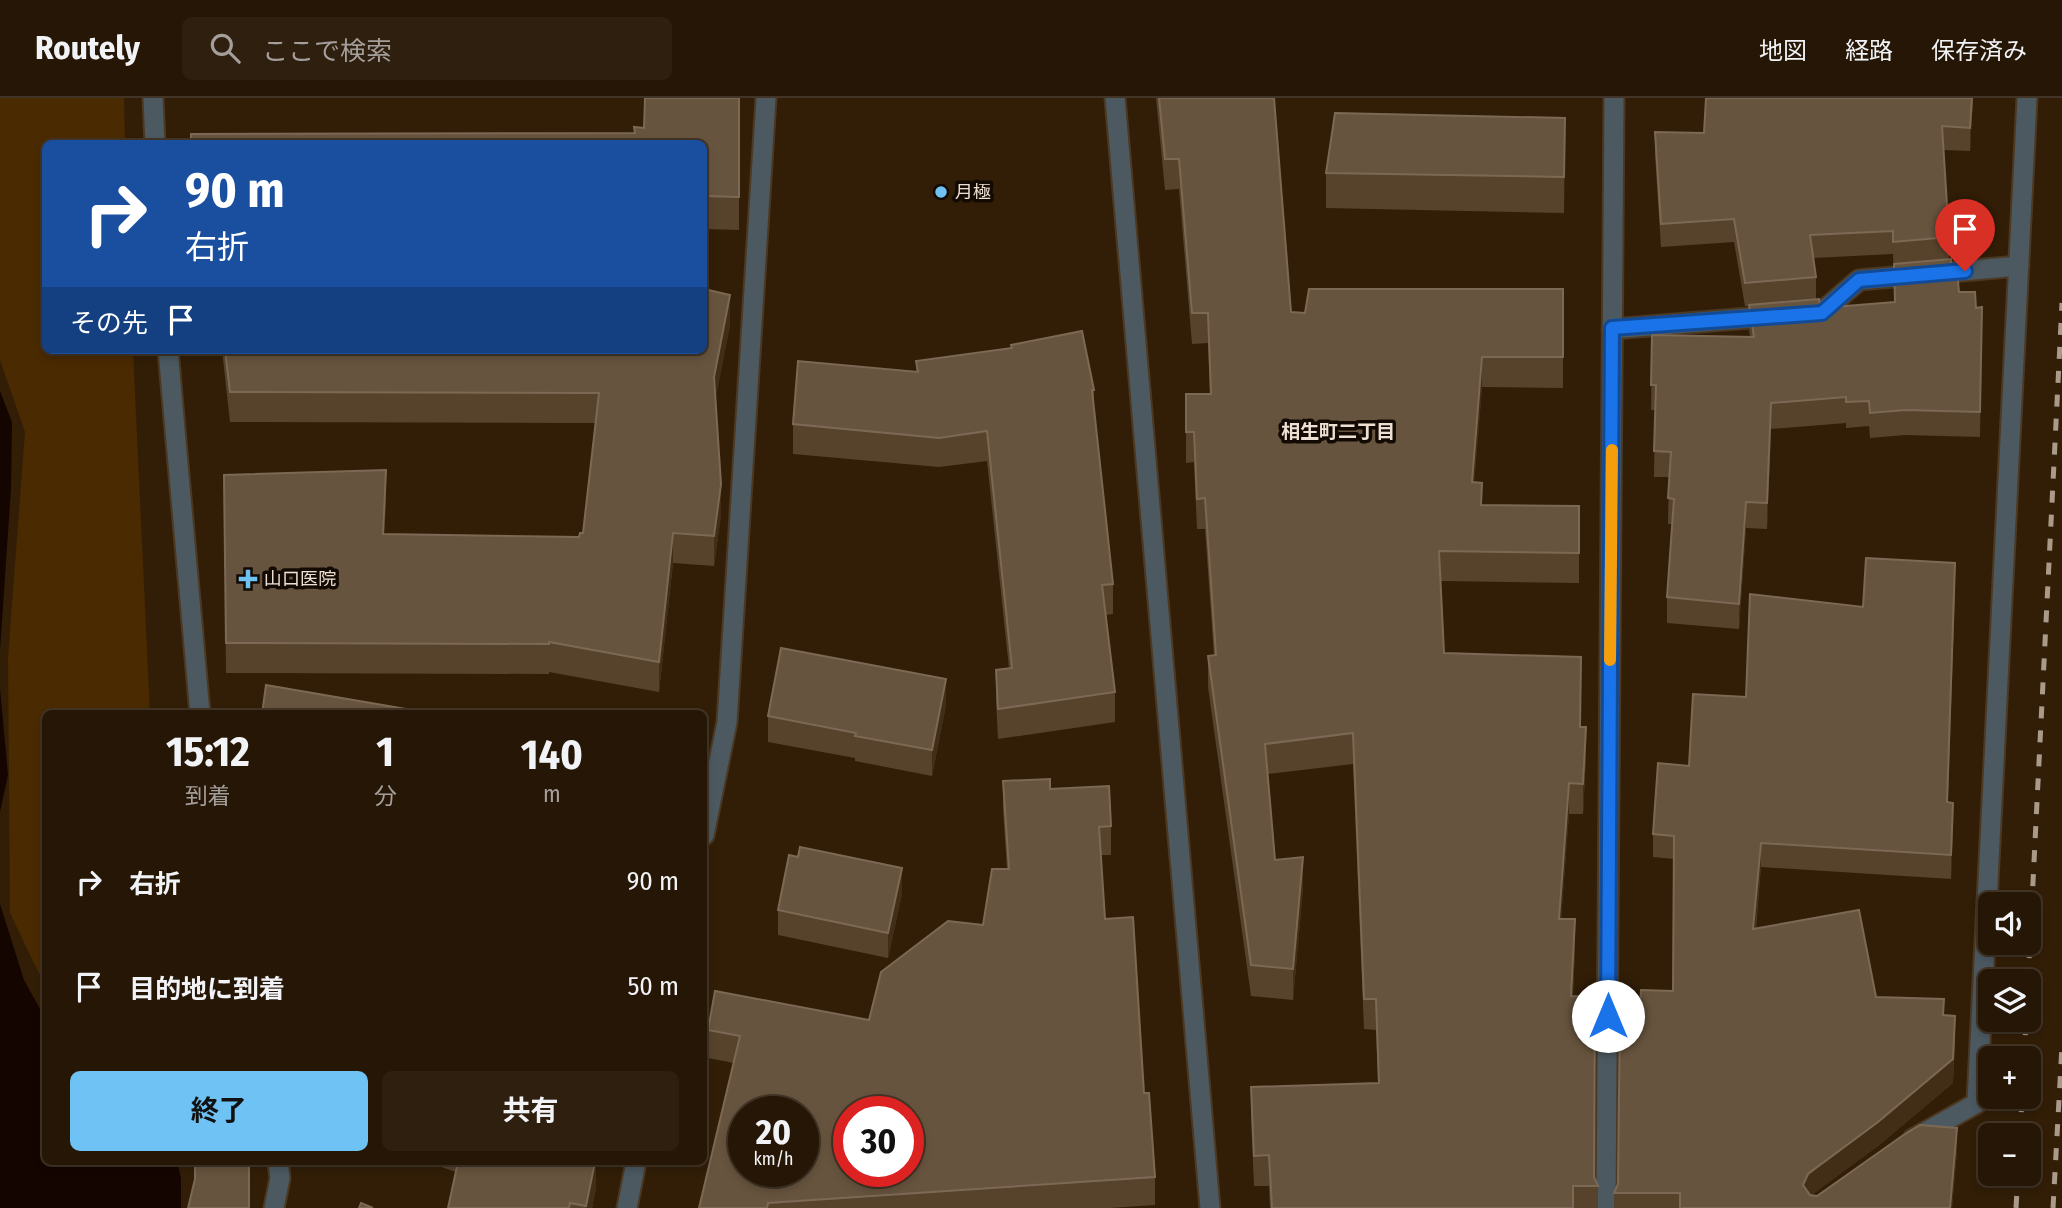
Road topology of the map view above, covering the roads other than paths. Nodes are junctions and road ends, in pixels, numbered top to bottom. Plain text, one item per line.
1 (153, 98) edge
2 (766, 98) edge
3 (1115, 98) edge
4 (1614, 98) edge
5 (2027, 98) edge
6 (155, 140) edge
7 (2018, 266) junction
8 (1612, 328) junction
9 (168, 354) edge
10 (200, 710) edge
11 (707, 820) edge
12 (1895, 1149) edge
13 (279, 1165) edge
14 (635, 1165) edge
15 (274, 1208) edge
16 (627, 1208) edge
17 (1210, 1208) edge
18 (1606, 1208) edge

1 - 6 street
2 - 11 street
3 - 17 street
4 - 8 street
5 - 7 street
7 - 8 street
7 - 12 street
8 - 18 street
9 - 10 street
13 - 15 street
14 - 16 street

